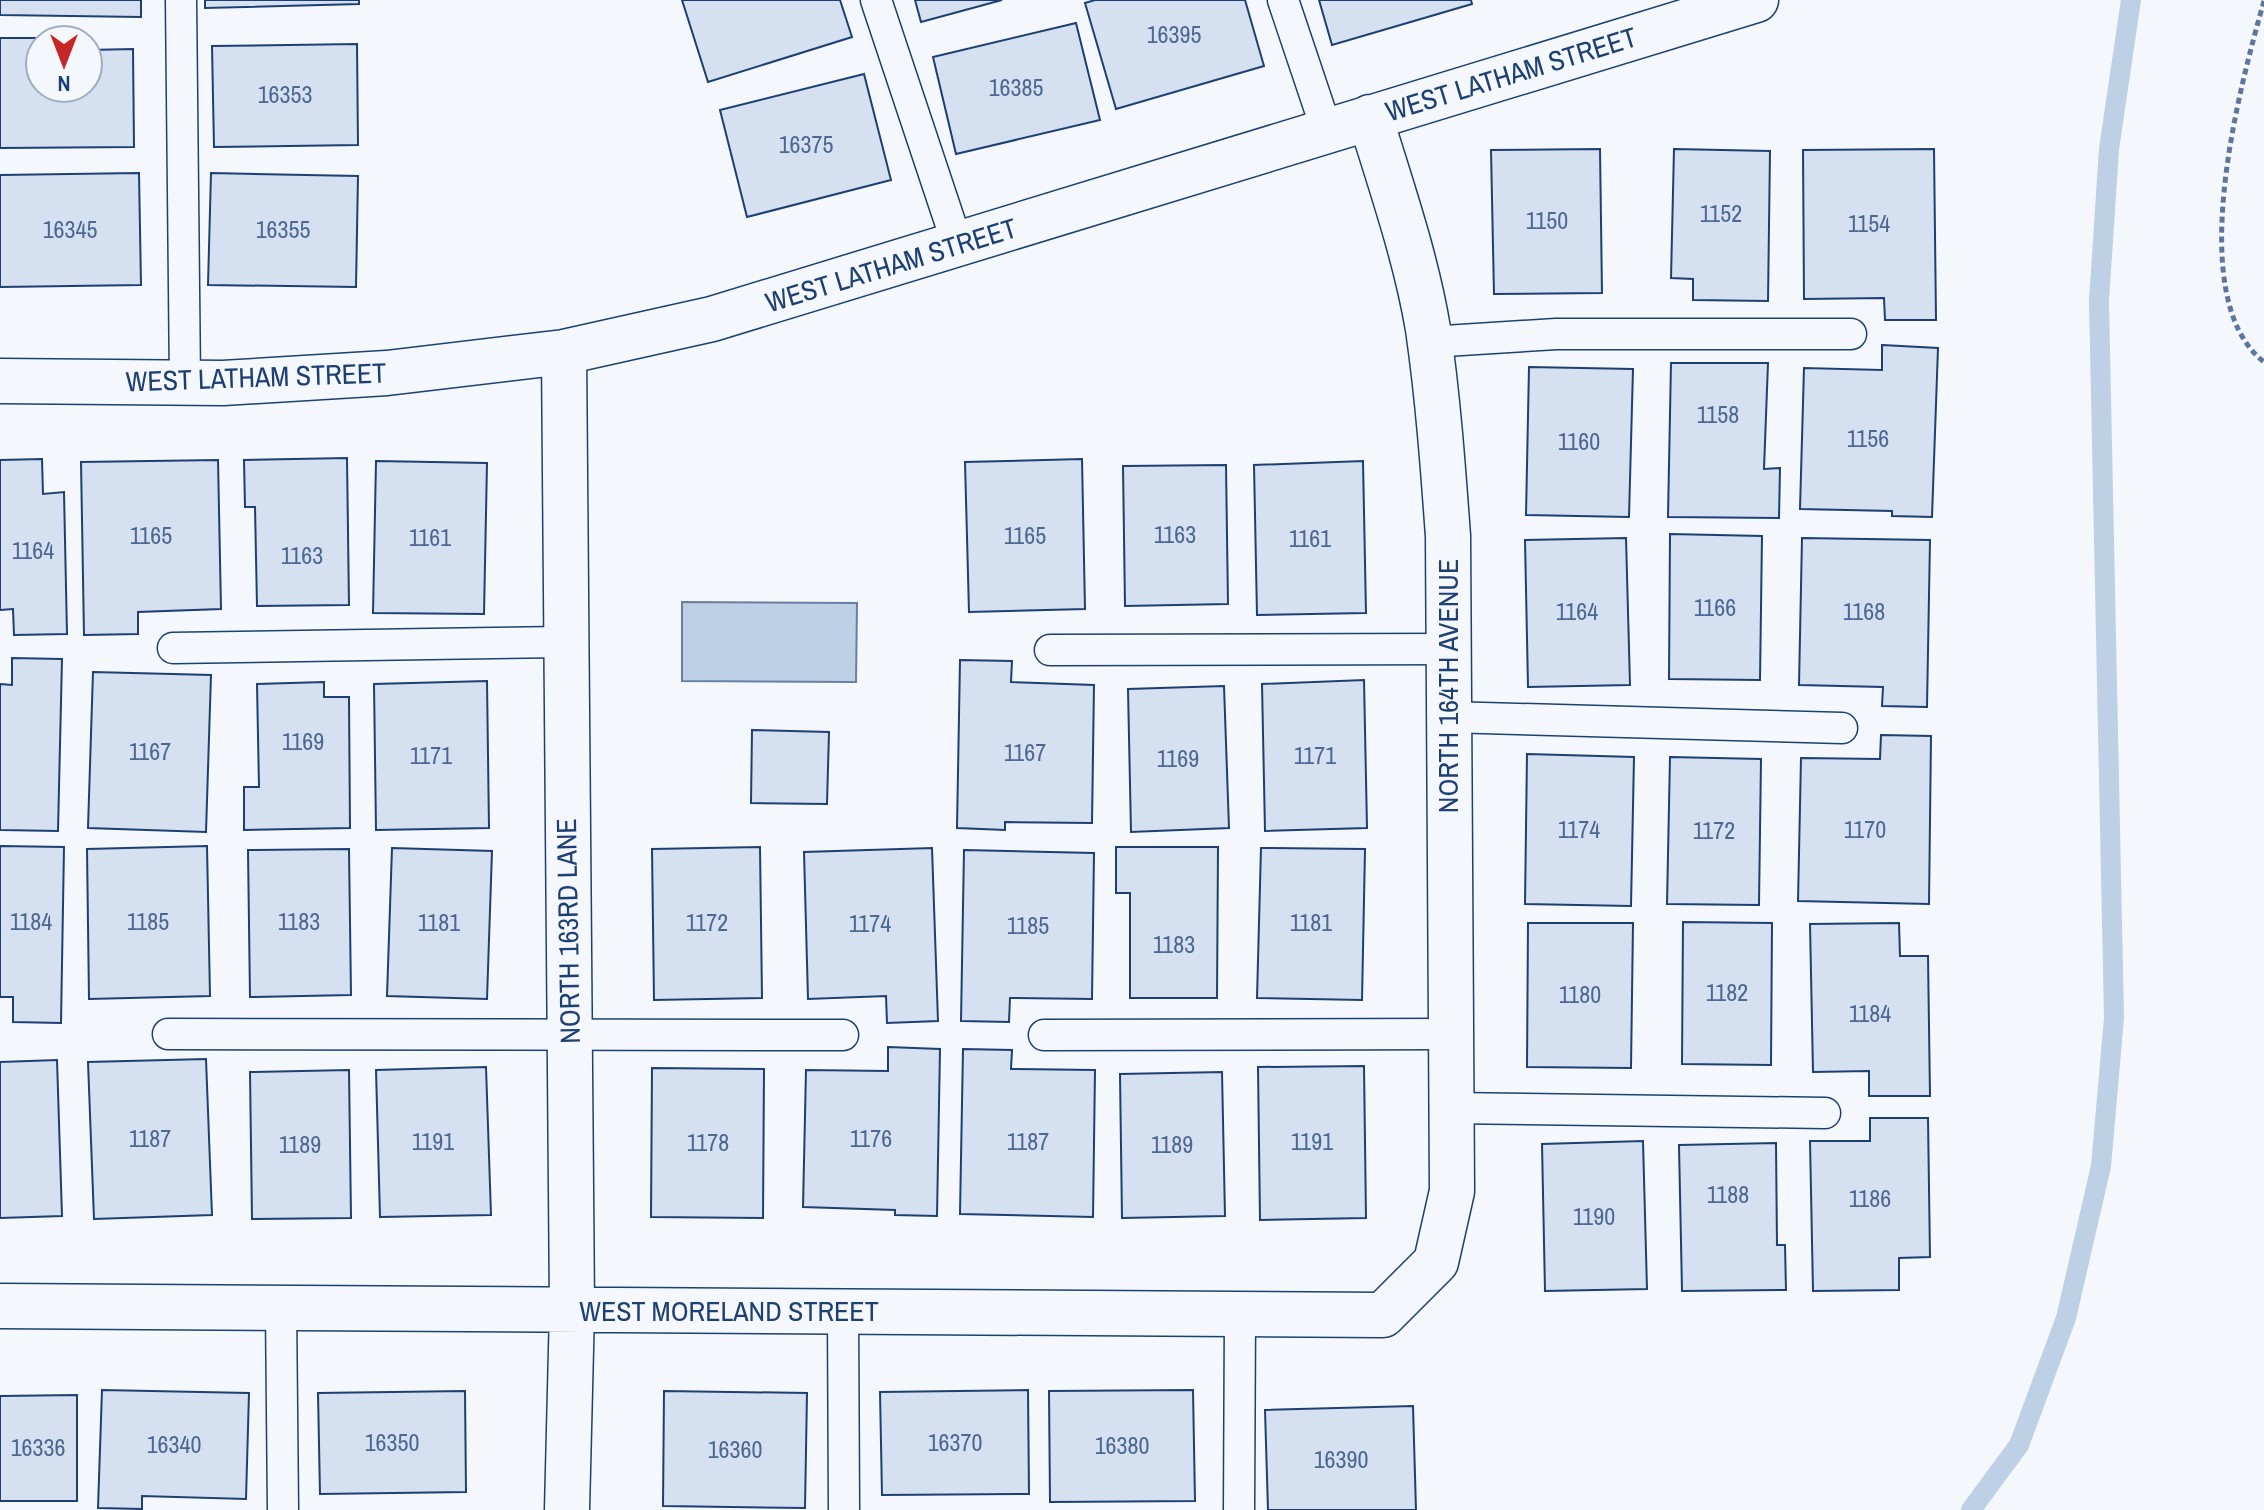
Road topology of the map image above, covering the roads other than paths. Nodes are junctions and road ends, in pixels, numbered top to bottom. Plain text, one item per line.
1 (181, 0) edge
2 (876, 0) edge
3 (1283, 0) edge
4 (1756, 0) edge
5 (1691, 10) edge
6 (1370, 117) junction
7 (1327, 131) junction
8 (958, 246) junction
9 (1851, 334) dead end
10 (1429, 342) junction
11 (564, 352) junction
12 (0, 381) edge
13 (185, 383) junction
14 (565, 642) junction
15 (173, 648) dead end
16 (1448, 649) junction
17 (1050, 650) dead end
18 (1448, 717) junction
19 (1842, 728) dead end
20 (569, 1032) junction
21 (168, 1034) dead end
22 (1450, 1034) junction
23 (843, 1035) dead end
24 (1044, 1035) dead end
25 (1450, 1108) junction
26 (1825, 1113) dead end
27 (1436, 1262) joint
28 (0, 1306) edge
29 (281, 1308) junction
30 (572, 1309) junction
31 (843, 1312) junction
32 (1240, 1314) junction
33 (283, 1510) edge
34 (567, 1510) edge
35 (844, 1510) edge
36 (1239, 1510) edge

1 - 13 lane
2 - 8 lane
3 - 7 lane
4 - 5 street, WEST LATHAM STREET
5 - 6 street, WEST LATHAM STREET
6 - 7 street, WEST LATHAM STREET
6 - 10 street, NORTH 164TH AVENUE
7 - 8 street, WEST LATHAM STREET
8 - 11 street, WEST LATHAM STREET
9 - 10 lane
10 - 16 street, NORTH 164TH AVENUE
11 - 13 street, WEST LATHAM STREET
11 - 14 street, NORTH 163RD LANE
12 - 13 street, WEST LATHAM STREET
14 - 15 lane
14 - 20 street, NORTH 163RD LANE
16 - 17 lane
16 - 18 street, NORTH 164TH AVENUE
18 - 19 lane
18 - 22 street, NORTH 164TH AVENUE
20 - 21 lane
20 - 23 lane
20 - 30 street, NORTH 163RD LANE
22 - 24 lane
22 - 25 street, NORTH 164TH AVENUE
25 - 26 lane
25 - 27 street, NORTH 164TH AVENUE
27 - 32 street, WEST MORELAND STREET
28 - 29 street, WEST MORELAND STREET
29 - 30 street, WEST MORELAND STREET
29 - 33 lane
30 - 31 street, WEST MORELAND STREET
30 - 34 street, NORTH 163RD LANE
31 - 32 street, WEST MORELAND STREET
31 - 35 lane
32 - 36 lane

